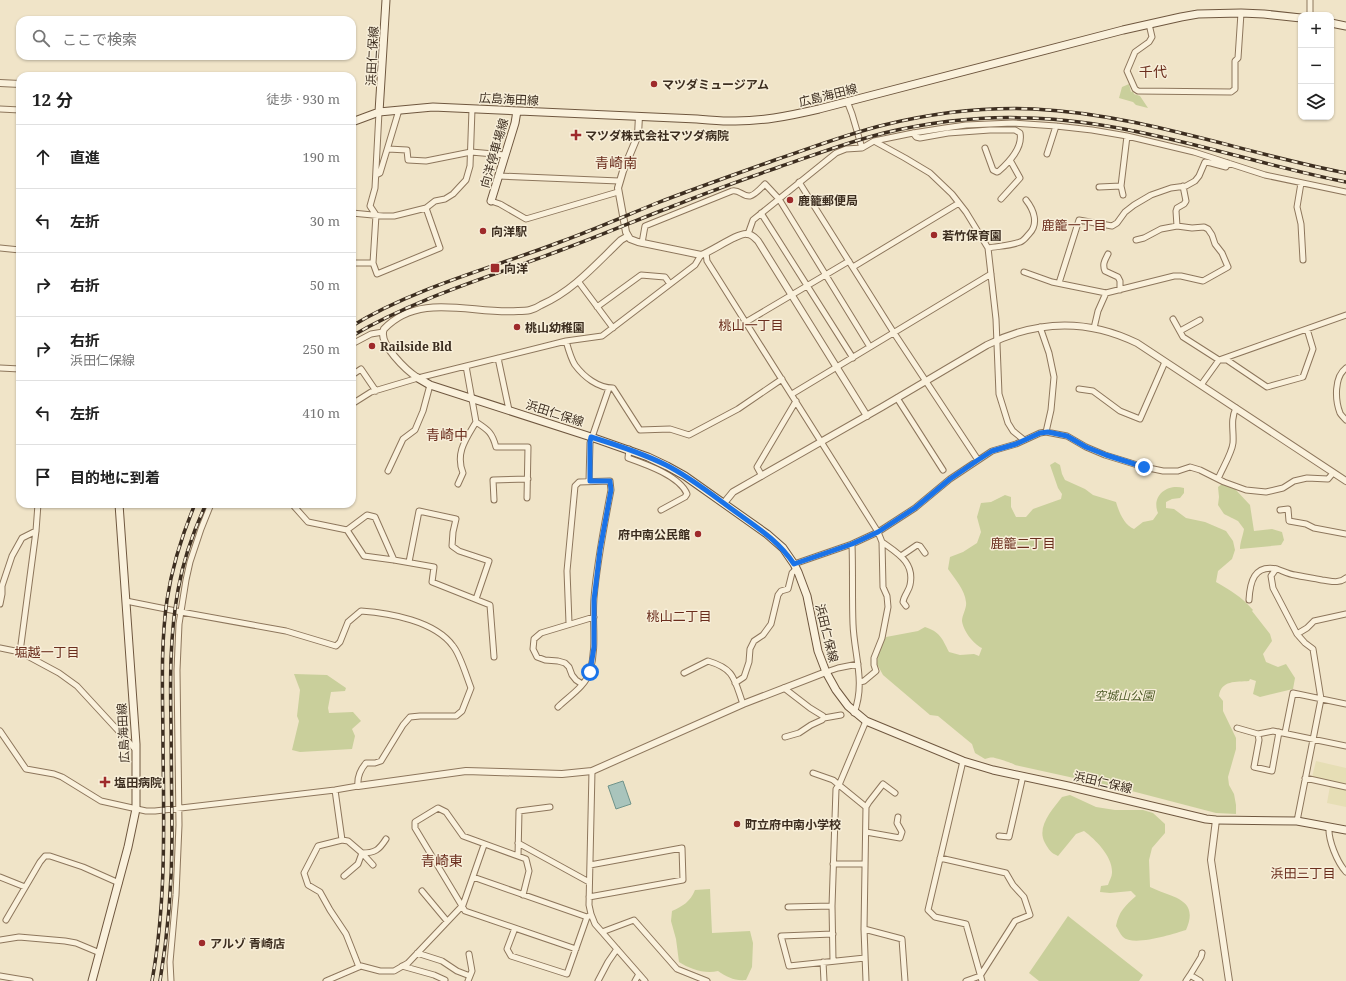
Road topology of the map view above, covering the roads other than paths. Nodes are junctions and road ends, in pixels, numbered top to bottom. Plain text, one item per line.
1 (386, 0) edge
2 (1310, 0) edge
3 (1310, 12) edge
4 (1240, 13) junction
5 (1298, 18) edge
6 (1149, 24) junction
7 (1334, 24) edge
8 (1346, 26) edge
9 (0, 83) edge
10 (16, 84) edge
11 (847, 102) junction
12 (0, 108) edge
13 (472, 109) junction
14 (16, 110) edge
15 (398, 110) junction
16 (517, 111) junction
17 (379, 112) junction
18 (639, 116) junction
19 (356, 121) edge
20 (1056, 126) junction
21 (913, 133) junction
22 (1127, 136) junction
23 (874, 141) junction
24 (862, 148) junction
25 (985, 148) dead end
26 (388, 149) junction
27 (471, 152) junction
28 (1046, 154) dead end
29 (505, 155) junction
30 (1010, 160) junction
31 (1228, 163) junction
32 (376, 175) junction
33 (499, 176) junction
34 (619, 181) junction
35 (800, 182) junction
36 (1301, 183) junction
37 (1122, 186) junction
38 (1183, 186) junction
39 (1099, 187) dead end
40 (618, 192) junction
41 (1346, 192) edge
42 (1123, 196) dead end
43 (779, 199) junction
44 (1001, 200) dead end
45 (1026, 200) dead end
46 (491, 201) joint
47 (959, 202) junction
48 (426, 208) junction
49 (356, 213) edge
50 (762, 213) junction
51 (376, 215) junction
52 (1177, 226) junction
53 (748, 234) junction
54 (628, 236) junction
55 (1136, 240) dead end
56 (642, 243) junction
57 (0, 248) edge
58 (988, 248) junction
59 (16, 250) edge
60 (704, 254) junction
61 (1108, 254) dead end
62 (1303, 260) dead end
63 (849, 261) junction
64 (356, 263) edge
65 (372, 263) junction
66 (853, 267) junction
67 (1024, 272) dead end
68 (991, 274) junction
69 (826, 275) junction
70 (578, 281) junction
71 (1059, 283) junction
72 (670, 284) junction
73 (807, 286) junction
74 (1120, 290) junction
75 (1106, 293) junction
76 (791, 294) junction
77 (597, 307) junction
78 (1346, 315) edge
79 (1173, 319) dead end
80 (1200, 320) dead end
81 (746, 322) junction
82 (1040, 327) junction
83 (613, 328) junction
84 (1094, 328) junction
85 (1307, 329) junction
86 (1180, 331) junction
87 (382, 332) junction
88 (894, 333) junction
89 (998, 340) junction
90 (566, 341) junction
91 (356, 342) edge
92 (870, 347) junction
93 (498, 358) junction
94 (853, 358) junction
95 (1219, 360) junction
96 (1165, 362) junction
97 (466, 366) junction
98 (0, 368) edge
99 (837, 368) junction
100 (1346, 368) edge
101 (16, 369) edge
102 (356, 372) edge
103 (418, 378) junction
104 (782, 379) junction
105 (925, 381) junction
106 (430, 384) junction
107 (1201, 385) junction
108 (609, 388) junction
109 (1079, 389) dead end
110 (376, 391) junction
111 (792, 394) junction
112 (471, 398) junction
113 (897, 398) junction
114 (356, 401) edge
115 (796, 401) junction
116 (1236, 408) junction
117 (509, 410) junction
118 (1346, 410) edge
119 (1340, 413) junction
120 (867, 416) junction
121 (1346, 420) edge
122 (476, 422) junction
123 (1046, 432) junction
124 (591, 437) junction
125 (1024, 440) junction
126 (822, 442) junction
127 (629, 449) junction
128 (978, 460) junction
129 (943, 470) dead end
130 (388, 471) dead end
131 (1333, 472) junction
132 (762, 476) junction
133 (528, 478) junction
134 (1218, 479) junction
135 (590, 481) junction
136 (1346, 481) edge
137 (458, 484) dead end
138 (527, 498) dead end
139 (494, 500) dead end
140 (724, 504) junction
141 (38, 508) edge
142 (119, 508) edge
143 (209, 508) edge
144 (296, 508) edge
145 (661, 510) dead end
146 (1280, 510) dead end
147 (347, 530) junction
148 (36, 531) junction
149 (878, 532) junction
150 (1346, 534) edge
151 (882, 542) junction
152 (852, 544) junction
153 (925, 553) dead end
154 (901, 556) junction
155 (394, 560) junction
156 (409, 562) junction
157 (795, 566) junction
158 (1276, 569) junction
159 (1346, 578) edge
160 (1, 585) edge
161 (476, 599) junction
162 (1249, 600) dead end
163 (126, 601) junction
164 (0, 604) edge
165 (906, 606) dead end
166 (181, 612) junction
167 (1346, 614) edge
168 (594, 616) junction
169 (569, 623) junction
170 (1297, 634) junction
171 (0, 648) edge
172 (20, 652) junction
173 (494, 657) dead end
174 (858, 664) junction
175 (826, 672) junction
176 (684, 673) dead end
177 (860, 682) junction
178 (735, 683) junction
179 (582, 684) junction
180 (784, 688) junction
181 (1321, 699) junction
182 (743, 704) junction
183 (1346, 704) edge
184 (558, 707) dead end
185 (854, 712) junction
186 (841, 715) dead end
187 (824, 718) junction
188 (866, 721) junction
189 (1237, 728) dead end
190 (0, 731) edge
191 (1282, 733) junction
192 (1258, 734) junction
193 (785, 737) dead end
194 (1313, 739) junction
195 (1346, 746) edge
196 (136, 750) junction
197 (963, 761) junction
198 (592, 771) junction
199 (813, 773) dead end
200 (1023, 776) junction
201 (1305, 778) junction
202 (839, 785) junction
203 (358, 786) junction
204 (1346, 787) edge
205 (335, 790) junction
206 (896, 793) dead end
207 (550, 807) dead end
208 (866, 807) junction
209 (179, 808) junction
210 (136, 809) junction
211 (898, 817) dead end
212 (1216, 820) junction
213 (1297, 821) junction
214 (1329, 827) junction
215 (1346, 830) edge
216 (866, 832) junction
217 (999, 836) dead end
218 (386, 839) dead end
219 (342, 840) junction
220 (518, 843) junction
221 (484, 845) junction
222 (362, 854) junction
223 (518, 856) junction
224 (940, 858) junction
225 (833, 864) junction
226 (865, 864) junction
227 (373, 865) dead end
228 (590, 865) junction
229 (1346, 872) edge
230 (344, 876) dead end
231 (0, 877) edge
232 (473, 877) junction
233 (589, 882) junction
234 (119, 883) junction
235 (25, 887) junction
236 (422, 891) dead end
237 (523, 895) junction
238 (589, 898) junction
239 (463, 905) junction
240 (832, 906) junction
241 (788, 908) dead end
242 (589, 915) junction
243 (6, 920) dead end
244 (447, 921) junction
245 (515, 928) junction
246 (864, 929) junction
247 (602, 932) junction
248 (833, 934) junction
249 (0, 940) edge
250 (576, 948) junction
251 (617, 949) junction
252 (100, 953) junction
253 (417, 953) junction
254 (1202, 953) dead end
255 (469, 954) dead end
256 (865, 958) junction
257 (824, 962) junction
258 (833, 962) junction
259 (402, 966) junction
260 (359, 967) junction
261 (639, 974) junction
262 (1190, 975) junction
263 (0, 976) edge
264 (469, 978) edge
265 (981, 979) edge
266 (445, 980) edge
267 (30, 981) edge
268 (92, 981) edge
269 (171, 981) edge
270 (326, 981) edge
271 (598, 981) edge
272 (635, 981) edge
273 (645, 981) edge
274 (707, 981) edge
275 (824, 981) edge
276 (866, 981) edge
277 (905, 981) edge
278 (966, 981) edge
279 (1186, 981) edge
280 (1200, 981) edge
281 (1229, 981) edge

1 - 17 main road, 浜田仁保線
2 - 3 street
4 - 5 main road, 広島海田線
4 - 6 main road, 広島海田線
4 - 6 street
6 - 11 main road, 広島海田線
7 - 8 main road
9 - 10 street
11 - 18 main road, 広島海田線
11 - 24 street
12 - 14 street
13 - 15 main road, 広島海田線
13 - 16 main road, 広島海田線
13 - 27 street
15 - 17 main road, 広島海田線
15 - 26 street
16 - 18 main road, 広島海田線
16 - 29 main road, 向洋停車場線
17 - 19 main road, 広島海田線
17 - 32 street
18 - 34 street
20 - 21 street
20 - 22 street
20 - 28 street
21 - 23 street
21 - 30 street
22 - 31 street
22 - 37 street
23 - 24 street
23 - 47 street
24 - 35 street
25 - 30 street
26 - 27 street
26 - 32 street
27 - 29 street
27 - 48 street
29 - 33 main road, 向洋停車場線
30 - 44 street
31 - 36 street
31 - 38 street
32 - 51 street
33 - 34 street
33 - 46 main road, 向洋停車場線
34 - 40 street
35 - 43 street
35 - 63 street
36 - 41 street
36 - 62 street
37 - 39 street
37 - 42 street
38 - 52 street
38 - 71 street
40 - 46 street
40 - 54 street
43 - 50 street
43 - 56 street
43 - 69 street
45 - 58 street
47 - 58 street
47 - 66 street
48 - 51 street
48 - 65 street
49 - 51 street
50 - 53 street
50 - 73 street
51 - 65 street
52 - 55 street
52 - 74 street
53 - 60 street
53 - 76 street
54 - 56 street
54 - 70 street
56 - 60 street
57 - 59 street
58 - 68 street
60 - 72 street
60 - 81 street
61 - 74 street
63 - 66 street
63 - 69 street
64 - 65 street
66 - 88 street
67 - 71 street
68 - 88 street
68 - 89 street
69 - 73 street
69 - 92 street
70 - 77 street
70 - 87 street
71 - 75 street
72 - 77 street
72 - 83 street
73 - 76 street
73 - 94 street
74 - 75 street
75 - 84 street
76 - 81 street
76 - 99 street
77 - 83 street
78 - 85 street
79 - 86 street
80 - 86 street
81 - 104 street
82 - 84 street
82 - 89 street
82 - 123 street
83 - 90 street
84 - 96 street
85 - 95 street
85 - 95 street
86 - 95 street
87 - 91 street
87 - 103 street
88 - 92 street
88 - 105 street
89 - 105 street
89 - 125 street
90 - 93 street
90 - 108 street
92 - 94 street
93 - 97 street
93 - 117 street
94 - 99 street
95 - 107 street
96 - 107 street
96 - 109 street
97 - 103 street
97 - 112 street
98 - 101 street
99 - 111 street
99 - 120 street
100 - 119 street
102 - 110 street
103 - 106 main road, 浜田仁保線
103 - 110 street
104 - 108 street
104 - 111 street
105 - 113 street
105 - 128 street
106 - 112 main road, 浜田仁保線
106 - 130 street
107 - 116 street
108 - 124 street
110 - 114 street
111 - 115 street
112 - 117 main road, 浜田仁保線
112 - 122 street
113 - 120 street
113 - 129 street
115 - 126 street
115 - 132 street
116 - 131 street
116 - 134 street
117 - 124 main road, 浜田仁保線
118 - 119 street
119 - 121 street
120 - 126 street
122 - 133 street
122 - 137 street
123 - 125 street
123 - 134 street
124 - 127 main road, 浜田仁保線
124 - 135 street
125 - 128 street
126 - 132 street
126 - 149 street
127 - 140 main road, 浜田仁保線
127 - 145 street
128 - 149 street
131 - 134 street
131 - 136 street
132 - 140 street
133 - 138 street
133 - 139 street
135 - 168 street
135 - 169 street
140 - 157 main road, 浜田仁保線
141 - 148 street
142 - 163 main road, 広島海田線
143 - 166 street
144 - 147 street
146 - 150 street
147 - 155 street
147 - 155 street
148 - 160 street
148 - 172 street
149 - 151 street
149 - 152 street
151 - 154 street
151 - 177 street
152 - 157 street
152 - 174 street
153 - 154 street
154 - 165 street
155 - 156 street
156 - 161 street
156 - 161 street
157 - 175 main road, 浜田仁保線
157 - 178 street
158 - 159 street
158 - 162 street
158 - 170 street
160 - 164 street
161 - 173 street
163 - 166 street
163 - 196 main road, 広島海田線
166 - 203 street
166 - 209 street
167 - 170 street
168 - 169 street
168 - 179 street
169 - 179 street
170 - 181 street
171 - 172 street
172 - 196 street
174 - 175 street
174 - 177 street
175 - 180 street
175 - 185 main road, 浜田仁保線
176 - 178 street
177 - 185 street
178 - 182 street
179 - 184 street
180 - 182 street
180 - 187 street
181 - 183 street
181 - 191 street
181 - 194 street
182 - 198 street
185 - 188 main road, 浜田仁保線
186 - 187 street
187 - 193 street
188 - 197 main road, 浜田仁保線
188 - 202 street
189 - 192 street
190 - 210 street
191 - 192 street
191 - 192 street
191 - 194 street
194 - 195 street
194 - 201 street
196 - 210 main road, 広島海田線
197 - 200 main road, 浜田仁保線
197 - 224 street
198 - 203 street
198 - 228 street
199 - 202 street
200 - 212 main road, 浜田仁保線
200 - 217 street
201 - 204 street
201 - 213 street
202 - 208 street
202 - 225 street
203 - 205 street
205 - 209 street
205 - 219 street
206 - 208 street
207 - 220 street
208 - 216 street
209 - 210 street
209 - 269 street
210 - 234 main road, 広島海田線
211 - 216 street
212 - 213 main road, 浜田仁保線
212 - 281 street
213 - 214 main road, 浜田仁保線
214 - 215 main road, 浜田仁保線
214 - 229 street
216 - 226 street
218 - 222 street
219 - 222 street
219 - 260 street
220 - 223 street
220 - 233 street
221 - 223 street
221 - 232 street
221 - 239 street
222 - 227 street
222 - 230 street
223 - 237 street
224 - 265 street
224 - 265 street
225 - 226 street
225 - 240 street
226 - 246 street
228 - 233 street
228 - 238 street
231 - 235 street
232 - 237 street
232 - 239 street
233 - 238 street
234 - 235 street
234 - 252 main road, 広島海田線
235 - 243 street
236 - 244 street
237 - 242 street
238 - 242 street
239 - 244 street
239 - 245 street
240 - 241 street
240 - 248 street
242 - 247 street
242 - 250 street
244 - 253 street
245 - 250 street
245 - 250 street
246 - 256 street
246 - 277 street
247 - 251 street
247 - 274 street
248 - 257 street
248 - 258 street
249 - 252 street
251 - 261 street
251 - 271 street
252 - 268 main road, 広島海田線
253 - 259 street
253 - 264 street
254 - 262 street
255 - 264 street
256 - 258 street
256 - 276 street
257 - 258 street
257 - 275 street
259 - 260 street
259 - 266 street
260 - 270 street
261 - 272 street
261 - 273 street
262 - 279 street
262 - 280 street
263 - 267 street
265 - 278 street

